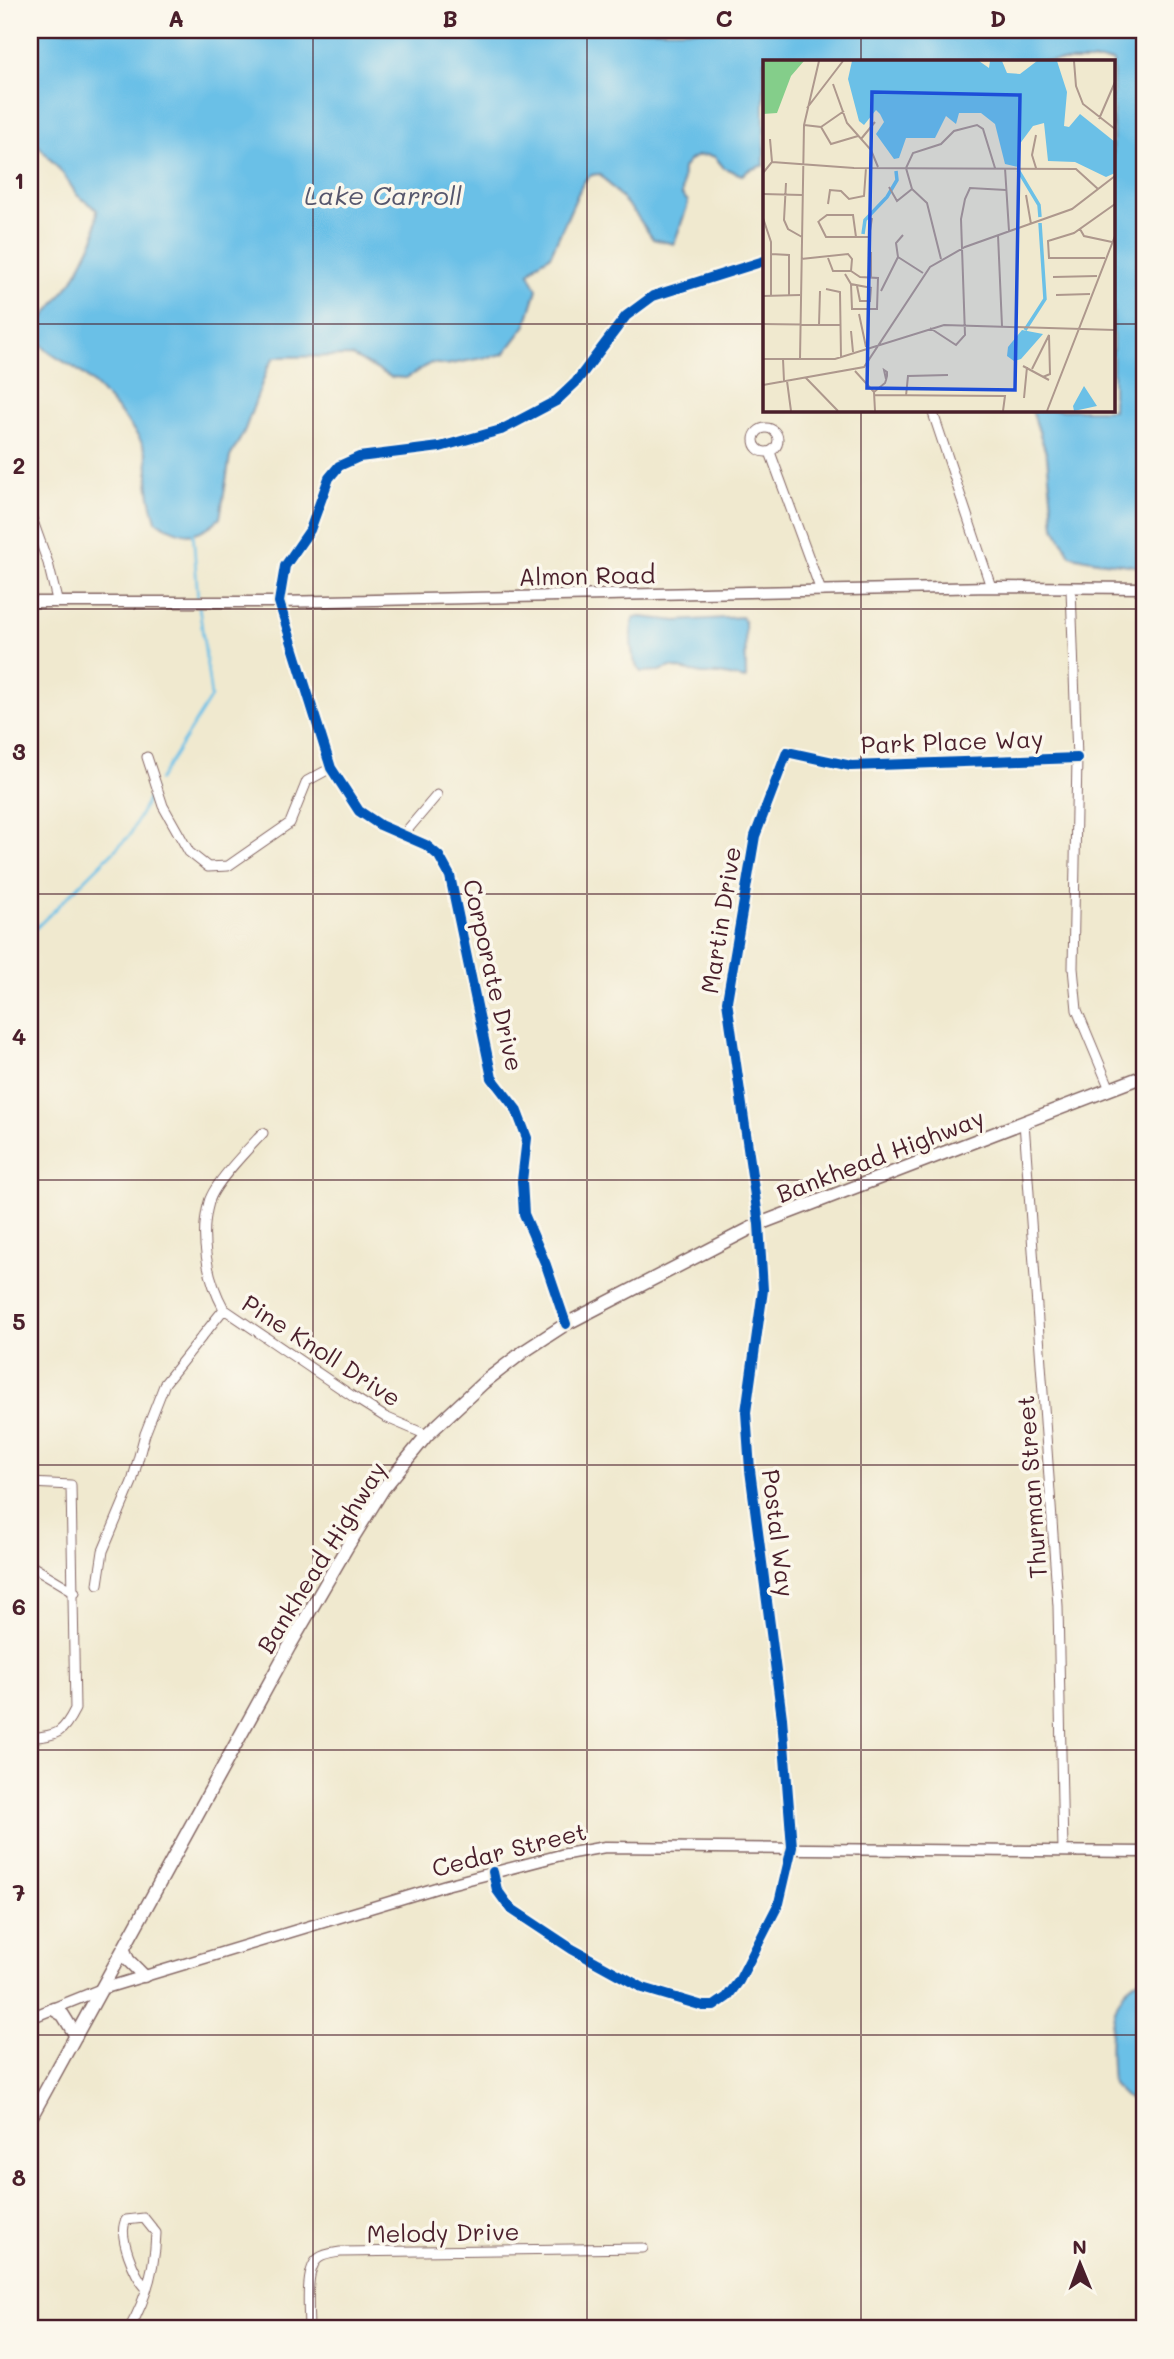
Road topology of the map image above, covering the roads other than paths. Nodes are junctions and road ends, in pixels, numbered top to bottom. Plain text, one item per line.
1 (763, 262) edge
2 (932, 411) edge
3 (770, 452) dead end
4 (30, 513) edge
5 (991, 587) junction
6 (1144, 588) edge
7 (1071, 589) junction
8 (821, 591) junction
9 (57, 600) junction
10 (30, 602) edge
11 (279, 602) junction
12 (787, 752) joint
13 (146, 757) dead end
14 (1077, 758) junction
15 (331, 768) junction
16 (437, 795) dead end
17 (403, 835) junction
18 (1144, 1076) edge
19 (1110, 1089) junction
20 (1024, 1122) junction
21 (263, 1133) dead end
22 (759, 1224) junction
23 (224, 1309) junction
24 (566, 1324) junction
25 (428, 1435) junction
26 (30, 1483) edge
27 (30, 1566) edge
28 (98, 1584) dead end
29 (75, 1592) junction
30 (30, 1738) edge
31 (792, 1847) junction
32 (1063, 1851) junction
33 (1144, 1852) edge
34 (493, 1872) junction
35 (124, 1950) junction
36 (144, 1976) junction
37 (102, 1989) junction
38 (53, 2009) junction
39 (30, 2018) edge
40 (76, 2036) junction
41 (30, 2119) edge
42 (643, 2248) dead end
43 (146, 2288) junction
44 (129, 2329) edge
45 (309, 2329) edge

1 - 11 street
2 - 5 street
3 - 8 street
4 - 9 street
5 - 7 street, Almon Road
5 - 8 street, Almon Road
6 - 7 street, Almon Road
7 - 14 street
8 - 11 street, Almon Road
9 - 10 street, Almon Road
9 - 11 street, Almon Road
11 - 15 street, Corporate Drive
12 - 14 street, Park Place Way
12 - 22 street, Martin Drive
13 - 15 street
14 - 19 street
15 - 17 street, Corporate Drive
16 - 17 street
17 - 24 street, Corporate Drive
18 - 19 main road, Bankhead Highway
19 - 20 main road, Bankhead Highway
20 - 22 main road, Bankhead Highway
20 - 32 street, Thurman Street
21 - 23 street, Pine Knoll Drive
22 - 24 main road, Bankhead Highway
22 - 31 street, Postal Way
23 - 25 street, Pine Knoll Drive
23 - 28 street
24 - 25 main road, Bankhead Highway
25 - 35 main road, Bankhead Highway
26 - 29 street
27 - 29 street
29 - 30 street
31 - 32 street, Cedar Street
31 - 34 street, Cedar Street
31 - 34 street, Postal Way
32 - 33 street, Cedar Street
34 - 36 street, Cedar Street
35 - 36 main road
35 - 37 main road, Bankhead Highway
36 - 37 street, Cedar Street
37 - 38 street, Cedar Street
37 - 40 main road, Bankhead Highway
38 - 39 street, Cedar Street
38 - 40 main road
40 - 41 main road, Bankhead Highway
42 - 45 street, Melody Drive
43 - 43 street
43 - 44 street

